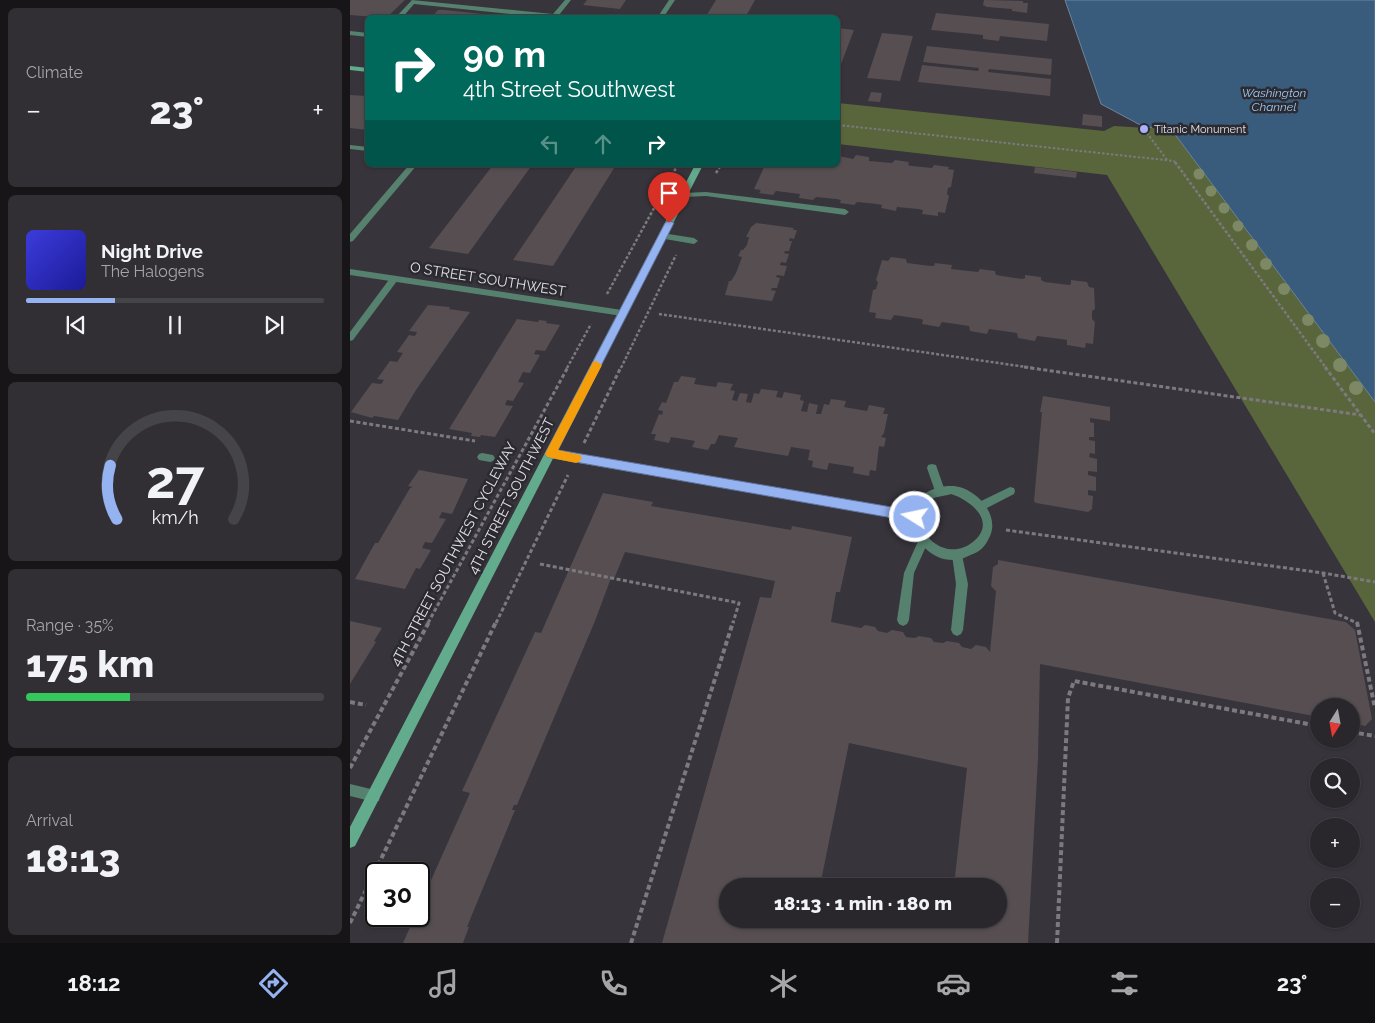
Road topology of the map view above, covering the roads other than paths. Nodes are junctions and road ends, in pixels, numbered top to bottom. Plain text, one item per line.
1 (568, 0) edge
2 (672, 0) edge
3 (414, 1) edge
4 (401, 15) edge
5 (518, 15) edge
6 (556, 15) edge
7 (662, 15) edge
8 (350, 33) edge
9 (365, 35) edge
10 (350, 68) edge
11 (365, 70) edge
12 (350, 147) edge
13 (365, 149) edge
14 (411, 167) edge
15 (698, 167) edge
16 (683, 195) junction
17 (845, 212) dead end
18 (662, 236) junction
19 (350, 239) edge
20 (694, 241) dead end
21 (350, 272) edge
22 (394, 279) junction
23 (622, 313) junction
24 (350, 338) edge
25 (550, 454) junction
26 (932, 468) dead end
27 (940, 491) junction
28 (1010, 491) dead end
29 (981, 506) junction
30 (915, 517) junction
31 (923, 542) junction
32 (957, 555) junction
33 (903, 620) dead end
34 (957, 630) dead end
35 (350, 790) edge
36 (374, 796) junction
37 (350, 841) edge

1 - 6 street
2 - 7 street
3 - 4 street
3 - 5 street
8 - 9 street
10 - 11 street
12 - 13 street
14 - 19 street
15 - 16 street, 4TH STREET SOUTHWEST
16 - 17 street
16 - 18 street, 4TH STREET SOUTHWEST
18 - 20 street
18 - 23 street, 4TH STREET SOUTHWEST
21 - 22 street, O STREET SOUTHWEST
22 - 23 street, O STREET SOUTHWEST
22 - 24 street
23 - 25 street, 4TH STREET SOUTHWEST
25 - 30 street
25 - 36 street, 4TH STREET SOUTHWEST
26 - 27 street
27 - 29 street
27 - 30 street
28 - 29 street
29 - 32 street
30 - 31 street
31 - 32 street
31 - 33 street
32 - 34 street
35 - 36 street
36 - 37 street, 4TH STREET SOUTHWEST

